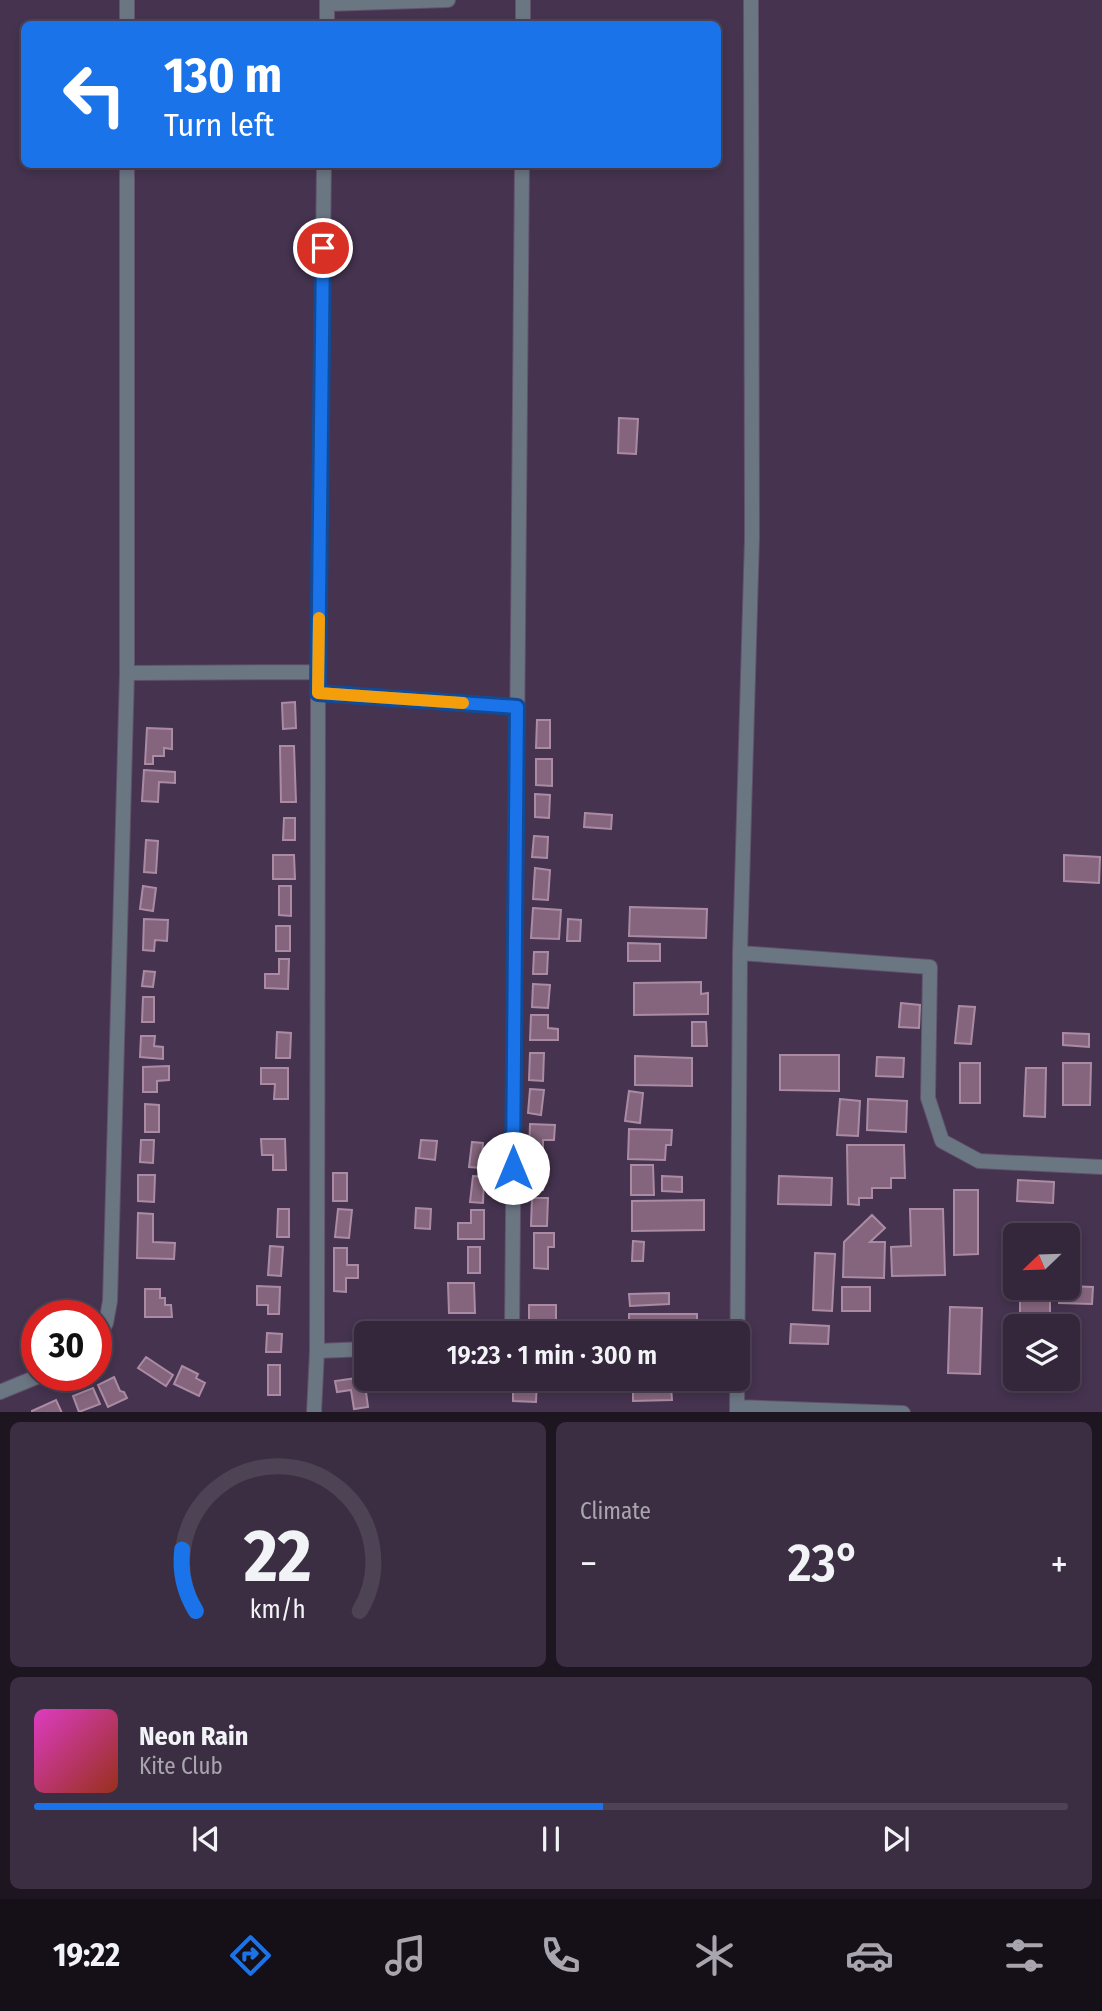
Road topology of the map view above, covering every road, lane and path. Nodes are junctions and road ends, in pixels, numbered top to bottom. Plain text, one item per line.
1 (127, 0) edge
2 (448, 0) edge
3 (523, 0) edge
4 (751, 0) edge
5 (327, 2) edge
6 (127, 21) edge
7 (327, 21) edge
8 (523, 21) edge
9 (127, 168) edge
10 (324, 168) edge
11 (522, 168) edge
12 (318, 672) junction
13 (127, 673) junction
14 (318, 693) junction
15 (517, 707) junction
16 (740, 953) junction
17 (1102, 1167) edge
18 (110, 1300) edge
19 (512, 1321) edge
20 (354, 1349) edge
21 (317, 1350) junction
22 (21, 1383) edge
23 (0, 1391) edge
24 (737, 1410) edge
25 (314, 1412) edge
26 (903, 1412) edge

1 - 6 street
2 - 5 street
3 - 8 street
4 - 16 street
5 - 7 street
9 - 13 street
10 - 12 street
11 - 15 street
12 - 13 street
12 - 14 street
13 - 18 street
14 - 15 street
14 - 21 street
15 - 19 street
16 - 17 street
16 - 24 street
20 - 21 street
21 - 25 street
22 - 23 street
24 - 26 street

